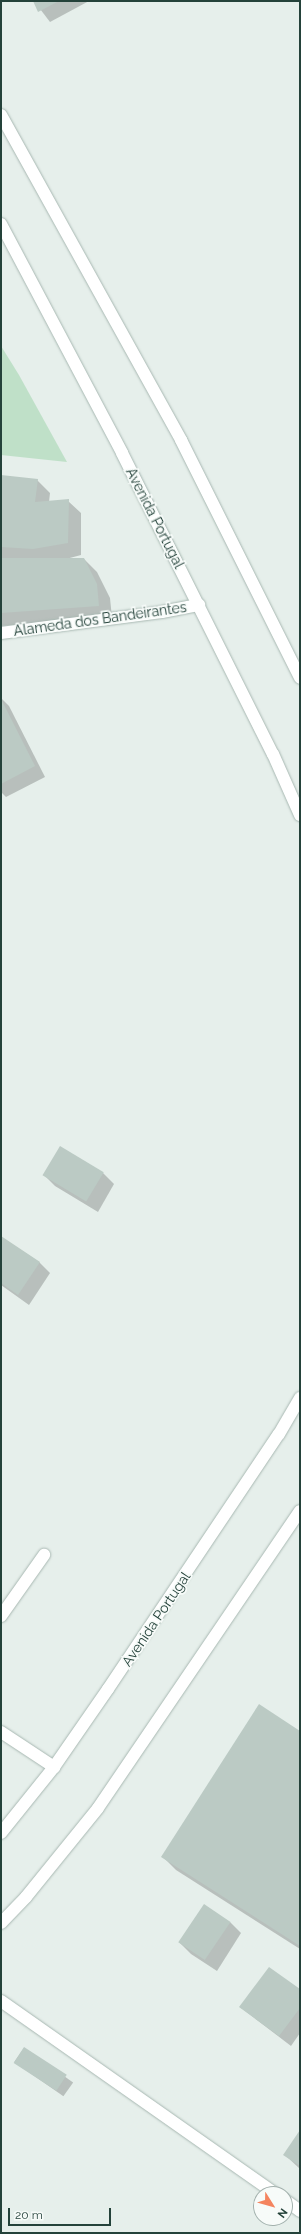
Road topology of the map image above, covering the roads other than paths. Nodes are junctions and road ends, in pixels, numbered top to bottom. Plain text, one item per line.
1 (1, 114) edge
2 (1, 224) edge
3 (199, 605) junction
4 (1, 633) edge
5 (300, 678) edge
6 (300, 816) edge
7 (300, 1398) edge
8 (300, 1511) edge
9 (44, 1555) dead end
10 (1, 1616) edge
11 (1, 1732) edge
12 (54, 1767) junction
13 (1, 1833) edge
14 (1, 1924) edge
15 (1, 2001) edge
16 (265, 2186) edge

1 - 5 main road
2 - 3 main road, Avenida Portugal
3 - 4 main road, Alameda dos Bandeirantes
3 - 6 main road, Avenida Portugal
7 - 12 main road, Avenida Portugal
8 - 14 main road
9 - 10 main road
11 - 12 main road
12 - 13 main road, Avenida Portugal
15 - 16 main road

